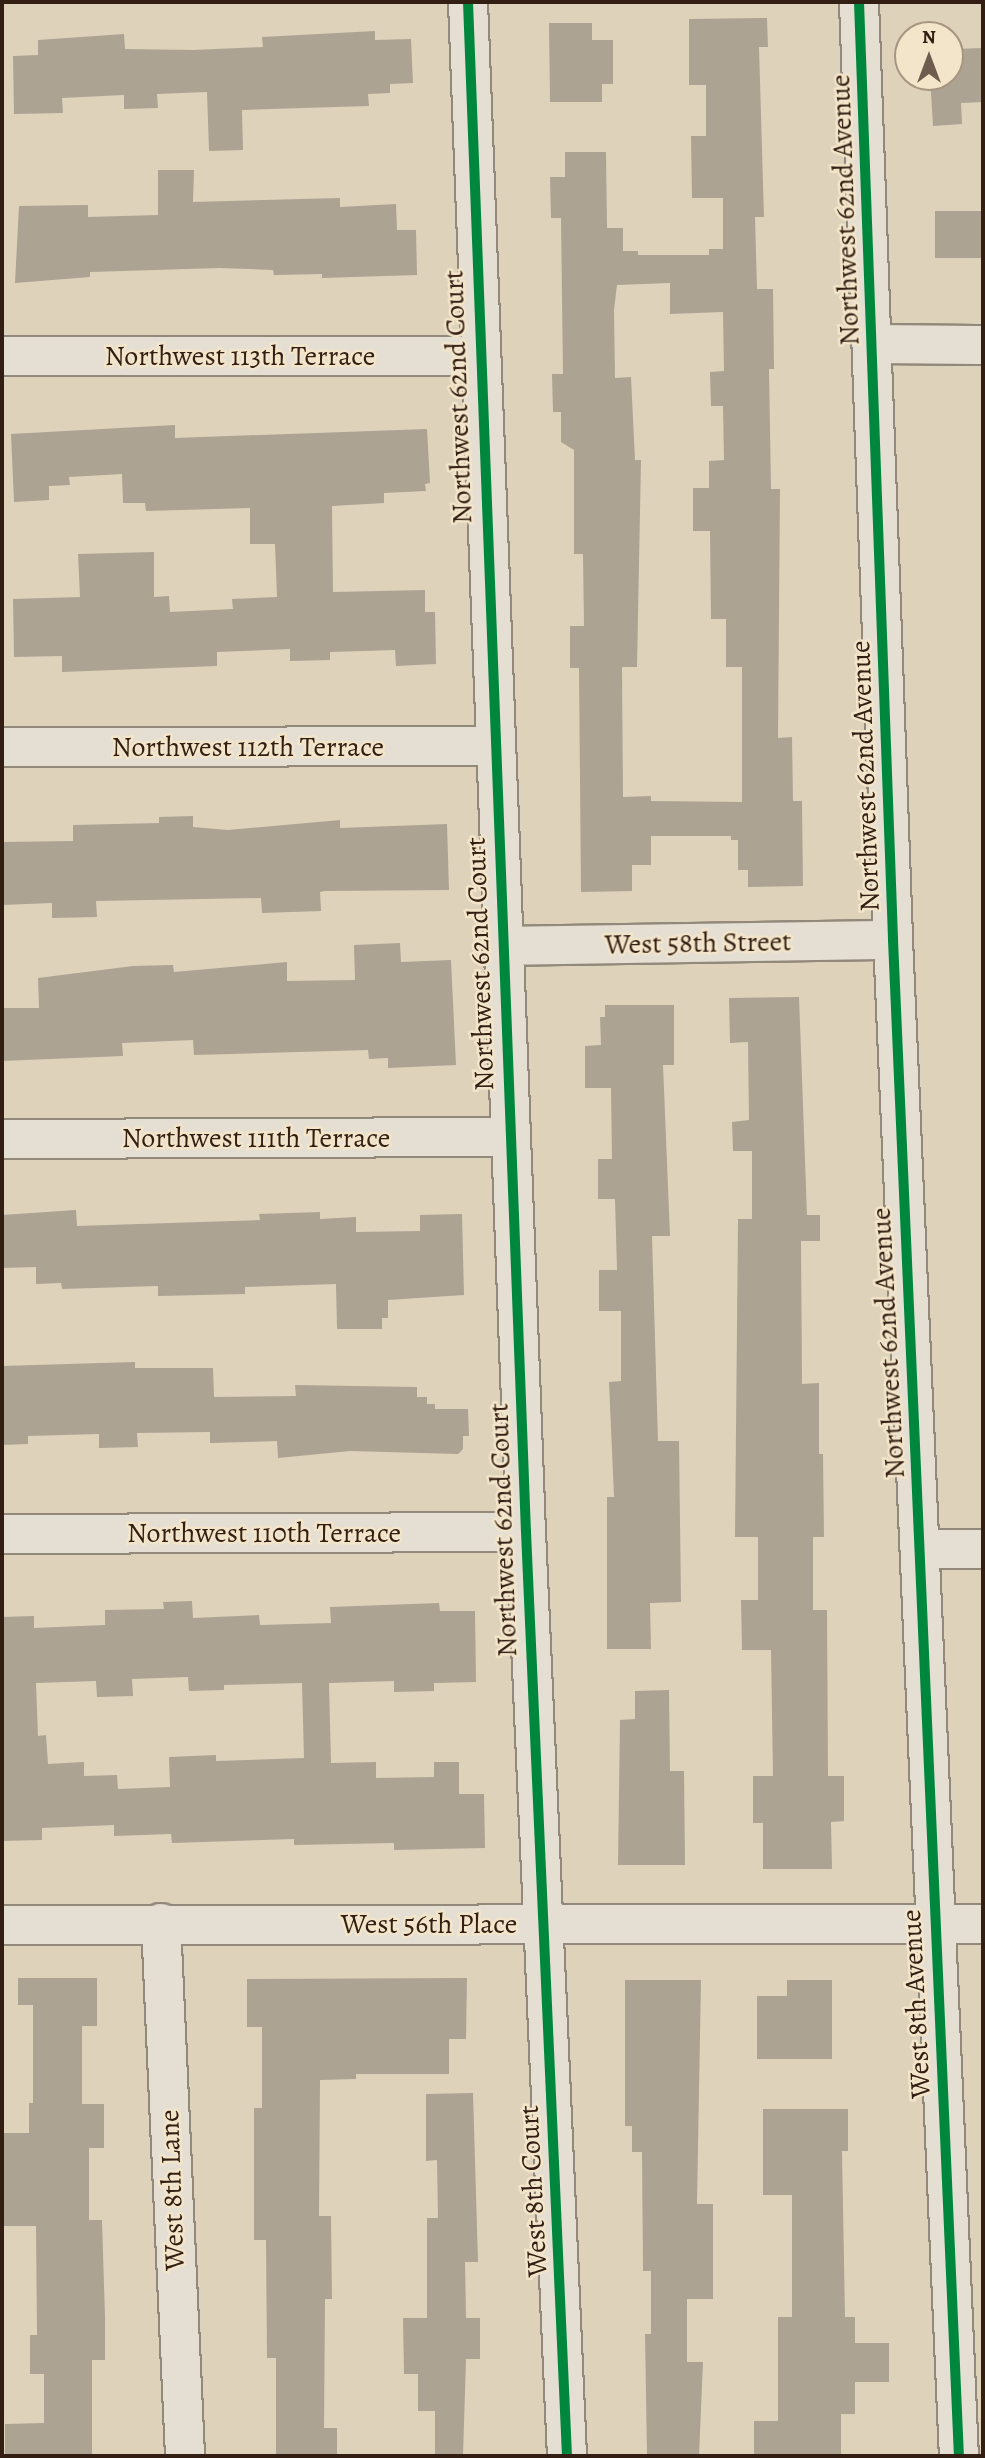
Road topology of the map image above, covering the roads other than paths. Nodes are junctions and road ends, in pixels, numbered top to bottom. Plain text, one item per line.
1 (468, 2) edge
2 (859, 2) edge
3 (873, 344) junction
4 (983, 345) edge
5 (2, 356) edge
6 (479, 356) junction
7 (494, 746) junction
8 (2, 747) edge
9 (893, 940) junction
10 (502, 946) junction
11 (510, 1137) junction
12 (2, 1139) edge
13 (526, 1532) junction
14 (2, 1534) edge
15 (921, 1549) junction
16 (983, 1549) edge
17 (161, 1923) junction
18 (544, 1924) junction
19 (935, 1924) junction
20 (983, 1924) edge
21 (2, 1925) edge
22 (969, 2305) edge
23 (185, 2456) edge
24 (567, 2456) edge
25 (959, 2456) edge

1 - 6 street, Northwest 62nd Court
2 - 3 street, Northwest 62nd Avenue
3 - 4 street
3 - 9 street, Northwest 62nd Avenue
5 - 6 street, Northwest 113th Terrace
6 - 7 street, Northwest 62nd Court
7 - 8 street, Northwest 112th Terrace
7 - 10 street, Northwest 62nd Court
9 - 10 street, West 58th Street
9 - 15 street, Northwest 62nd Avenue
10 - 11 street, Northwest 62nd Court
11 - 12 street, Northwest 111th Terrace
11 - 13 street, Northwest 62nd Court
13 - 14 street, Northwest 110th Terrace
13 - 18 street, Northwest 62nd Court
15 - 16 street
15 - 19 street, West 8th Avenue
17 - 18 street, West 56th Place
17 - 21 street, West 56th Place
17 - 23 street, West 8th Lane
18 - 19 street, West 56th Place
18 - 24 street, West 8th Court
19 - 20 street, West 56th Place
19 - 22 street, West 8th Avenue
22 - 25 street, West 8th Avenue

